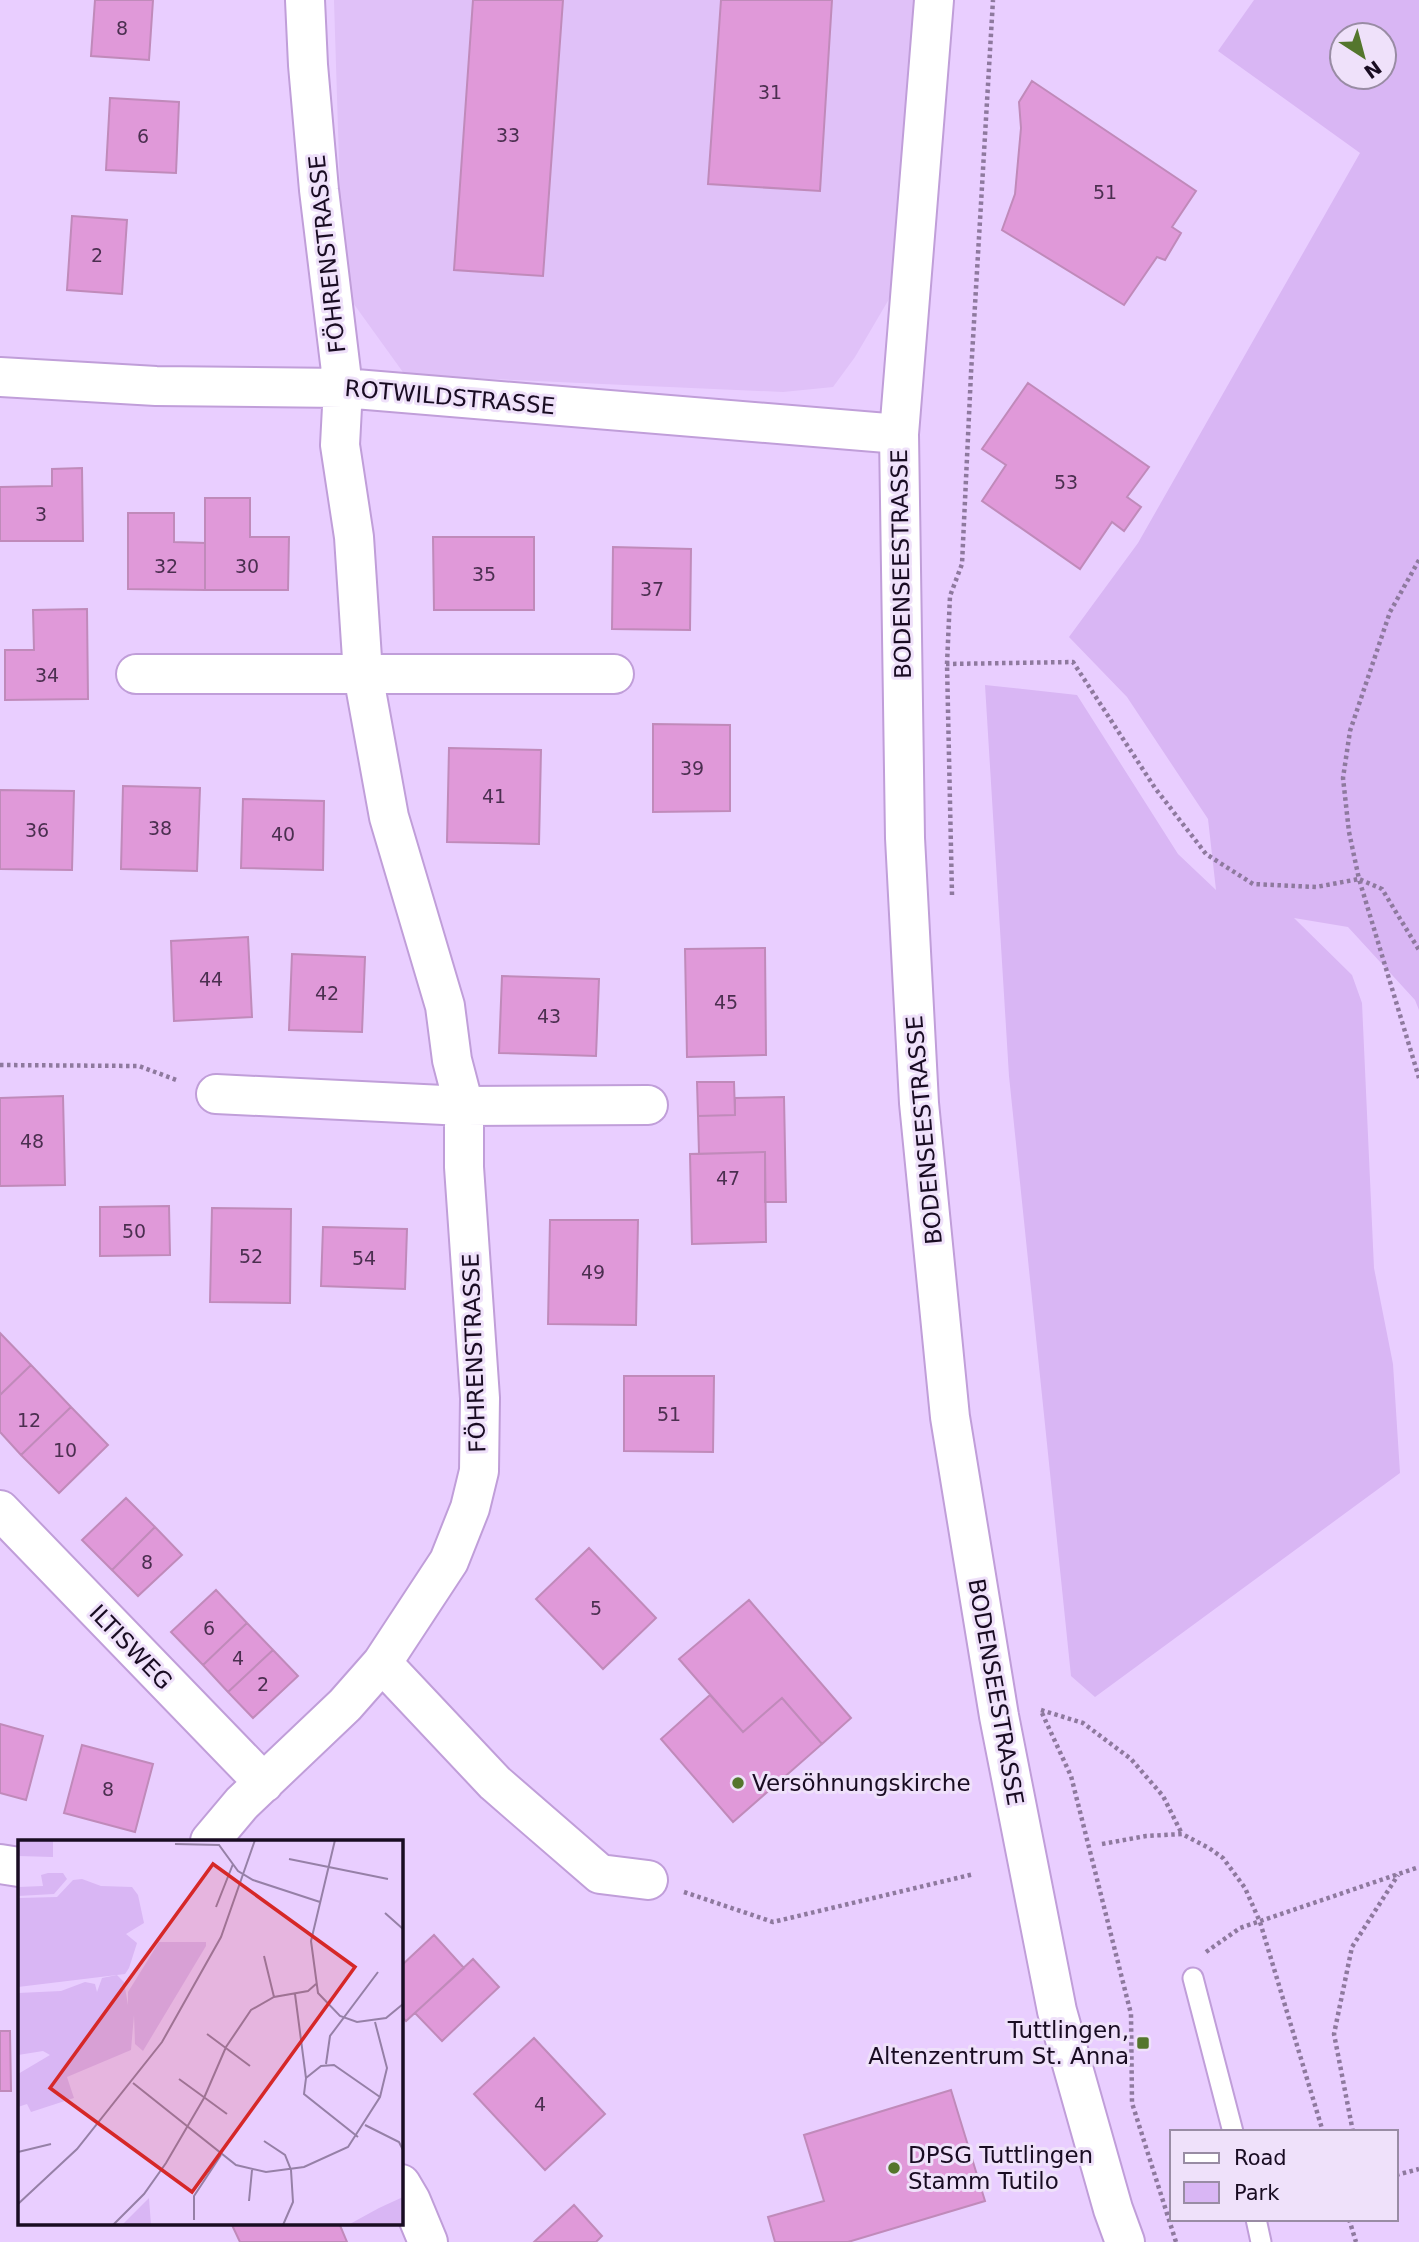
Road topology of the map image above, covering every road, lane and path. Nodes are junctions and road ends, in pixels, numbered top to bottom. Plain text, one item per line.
1 (305, 0) edge
2 (934, 0) edge
3 (993, 0) edge
4 (0, 377) edge
5 (343, 388) junction
6 (899, 434) junction
7 (1419, 560) edge
8 (947, 664) junction
9 (902, 665) junction
10 (136, 674) dead end
11 (363, 674) junction
12 (614, 674) dead end
13 (1359, 879) junction
14 (952, 900) dead end
15 (1419, 950) edge
16 (0, 1065) edge
17 (1419, 1078) edge
18 (216, 1094) joint
19 (648, 1105) dead end
20 (464, 1106) junction
21 (0, 1510) edge
22 (382, 1663) junction
23 (1038, 1697) dead end
24 (1041, 1710) junction
25 (999, 1716) junction
26 (264, 1783) junction
27 (1182, 1835) junction
28 (211, 1840) edge
29 (1102, 1843) dead end
30 (0, 1864) edge
31 (18, 1867) edge
32 (1419, 1867) edge
33 (974, 1874) dead end
34 (1398, 1875) junction
35 (648, 1880) joint
36 (1260, 1922) junction
37 (1193, 1978) joint
38 (1232, 2130) edge
39 (1322, 2130) edge
40 (1353, 2130) edge
41 (1419, 2169) edge
42 (1398, 2174) edge
43 (402, 2186) edge
44 (1256, 2221) edge
45 (1350, 2221) edge
46 (428, 2242) edge
47 (1125, 2242) edge
48 (1176, 2242) edge
49 (1261, 2242) edge
50 (1356, 2242) edge

1 - 5 street, FÖHRENSTRASSE
2 - 6 street, BODENSEESTRASSE
3 - 8 path
4 - 5 street, ROTWILDSTRASSE
5 - 6 street, ROTWILDSTRASSE
5 - 11 street, FÖHRENSTRASSE
6 - 9 street, BODENSEESTRASSE
7 - 13 path
8 - 9 path
8 - 13 path
8 - 14 path
9 - 25 street, BODENSEESTRASSE
10 - 11 street
11 - 12 street
11 - 20 street, FÖHRENSTRASSE
13 - 15 path
13 - 17 path
16 - 18 path
18 - 20 street
19 - 20 street
20 - 22 street, FÖHRENSTRASSE
21 - 26 street, ILTISWEG
22 - 26 street, FÖHRENSTRASSE
22 - 35 street
23 - 24 path
24 - 25 path
24 - 27 path
24 - 48 path
25 - 47 street, BODENSEESTRASSE
26 - 28 street, FÖHRENSTRASSE
27 - 29 path
27 - 36 path
30 - 31 street
32 - 34 path
33 - 35 path
34 - 36 path
34 - 40 path
36 - 37 path
36 - 39 path
37 - 38 lane
41 - 42 path
43 - 46 street
44 - 49 lane
45 - 50 path

